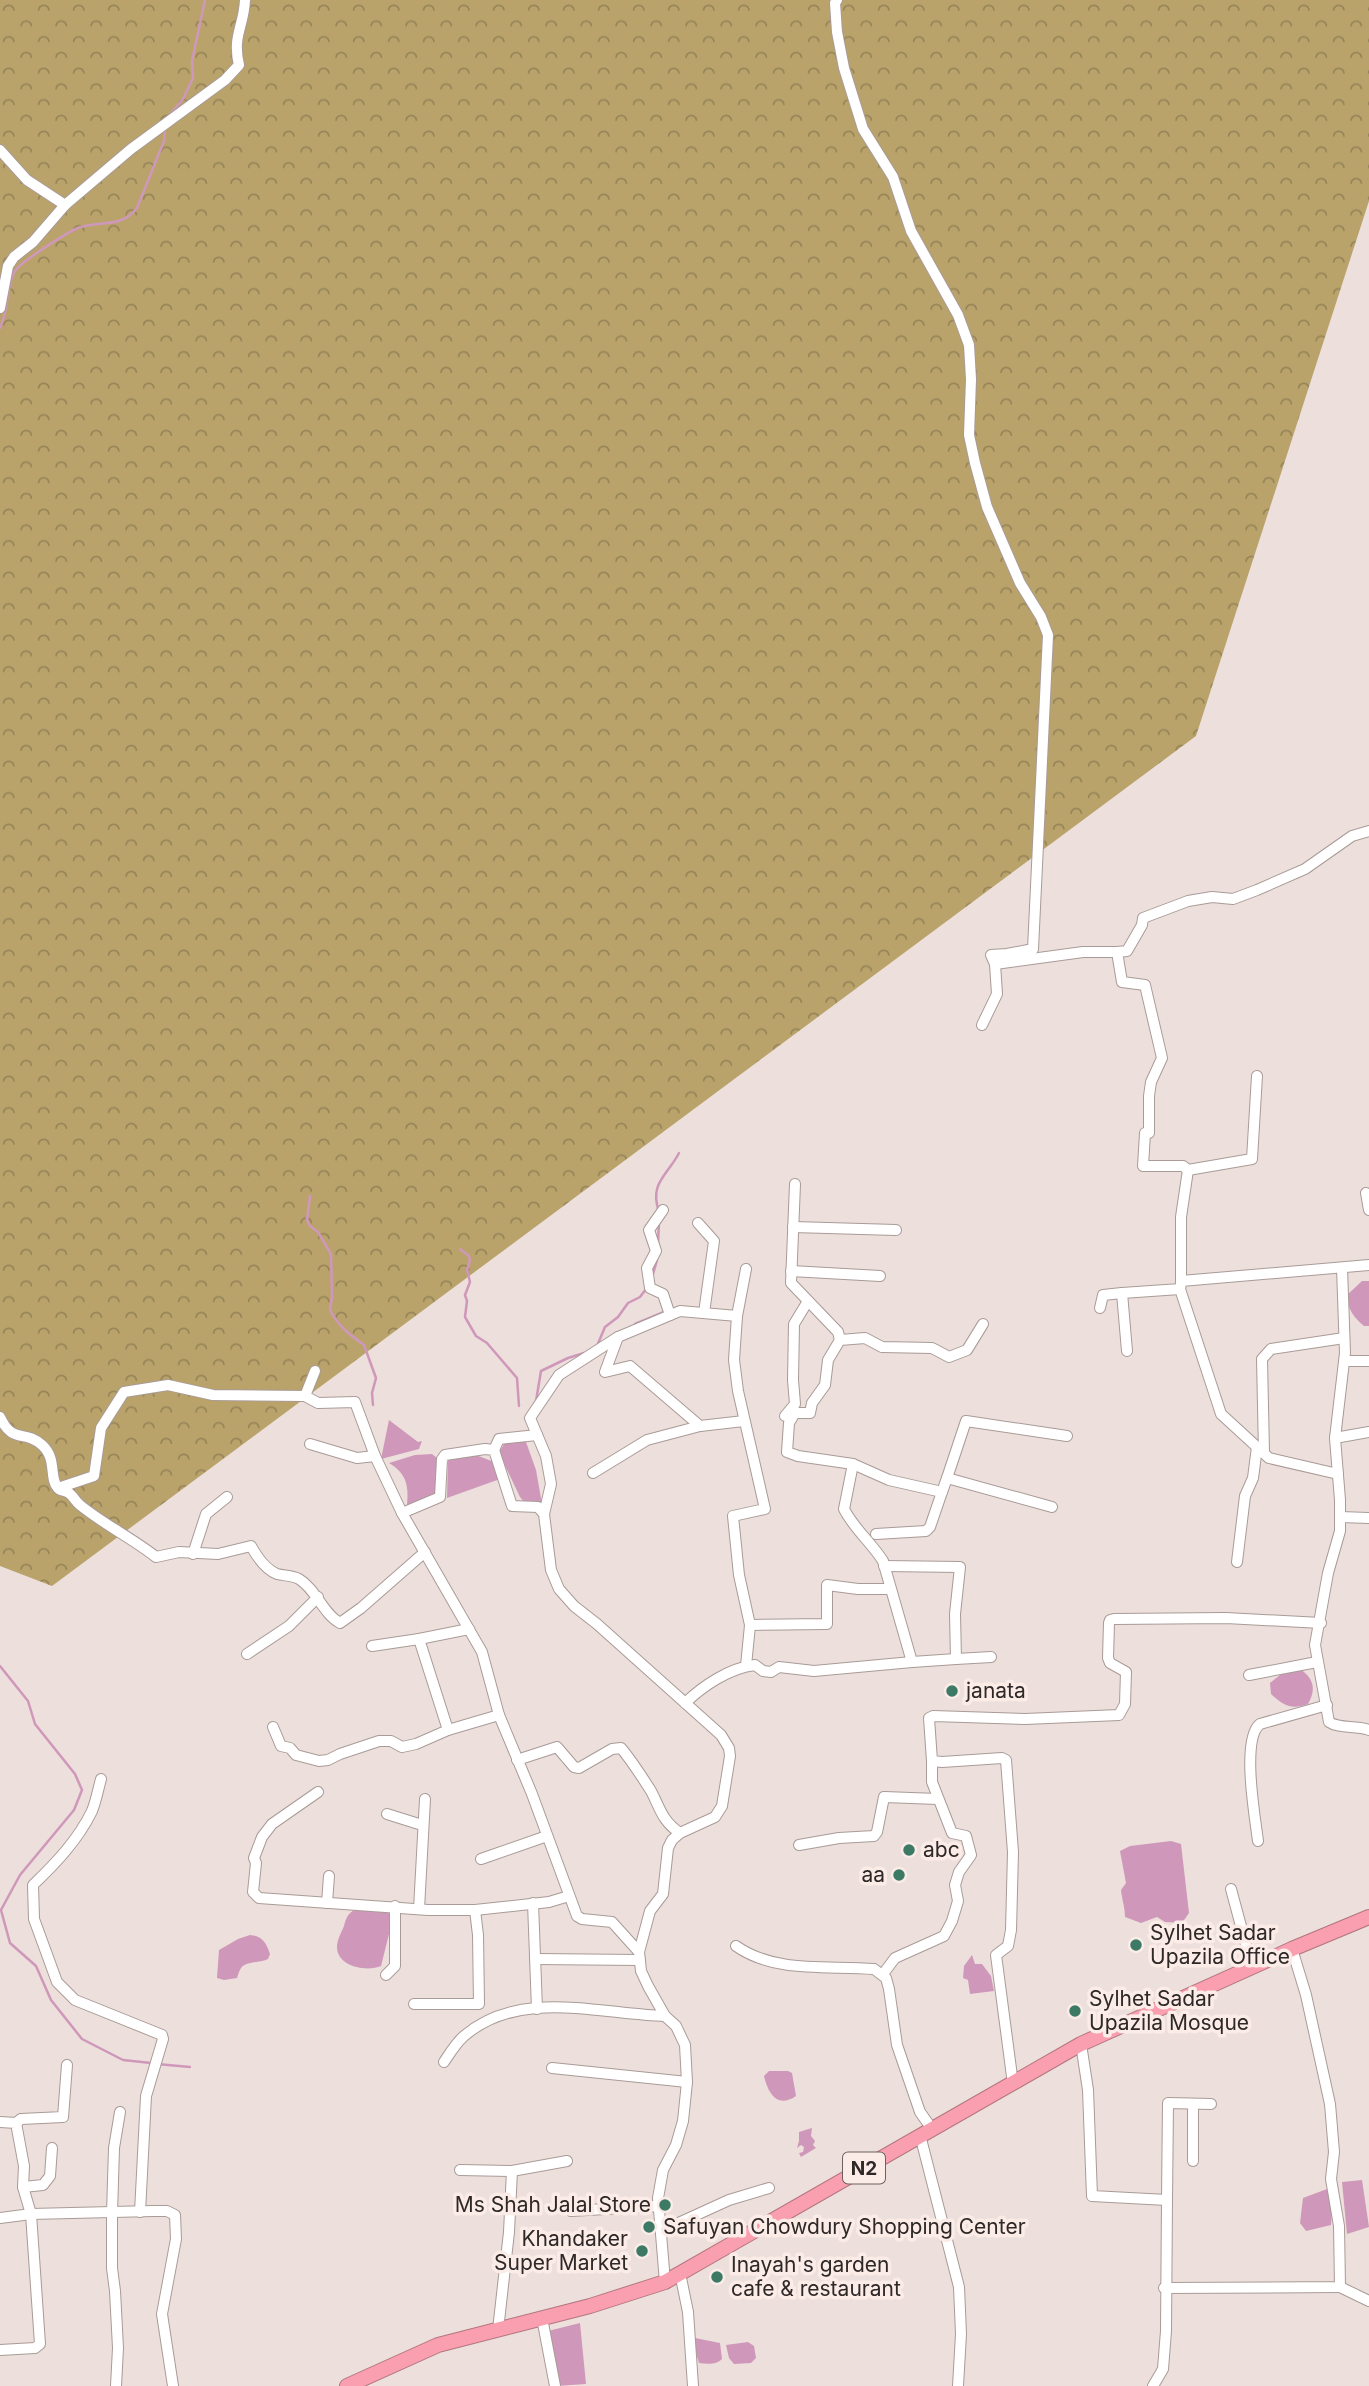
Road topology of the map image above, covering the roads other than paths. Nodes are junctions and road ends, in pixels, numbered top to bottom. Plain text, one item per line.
1 (245, 0) edge
2 (837, 0) edge
3 (0, 150) edge
4 (61, 203) junction
5 (0, 308) edge
6 (1369, 831) edge
7 (1116, 952) junction
8 (995, 964) junction
9 (982, 1024) dead end
10 (1257, 1076) dead end
11 (1188, 1170) junction
12 (795, 1184) dead end
13 (1366, 1194) dead end
14 (663, 1210) dead end
15 (1369, 1210) edge
16 (698, 1223) dead end
17 (793, 1227) junction
18 (896, 1230) dead end
19 (1369, 1265) edge
20 (1342, 1268) junction
21 (746, 1269) dead end
22 (791, 1271) junction
23 (880, 1276) dead end
24 (1180, 1285) junction
25 (1122, 1293) junction
26 (808, 1301) junction
27 (1100, 1308) dead end
28 (704, 1313) junction
29 (670, 1315) junction
30 (737, 1316) junction
31 (983, 1324) dead end
32 (618, 1337) junction
33 (1344, 1338) junction
34 (840, 1340) junction
35 (1127, 1351) dead end
36 (1344, 1361) junction
37 (1369, 1361) edge
38 (315, 1371) dead end
39 (305, 1396) junction
40 (0, 1417) edge
41 (744, 1421) junction
42 (700, 1426) junction
43 (789, 1427) junction
44 (1369, 1432) edge
45 (537, 1435) junction
46 (1067, 1436) dead end
47 (1335, 1438) junction
48 (310, 1444) dead end
49 (494, 1450) junction
50 (1260, 1450) junction
51 (375, 1456) junction
52 (853, 1464) junction
53 (593, 1473) dead end
54 (1338, 1474) junction
55 (947, 1478) junction
56 (58, 1488) junction
57 (942, 1492) junction
58 (227, 1497) dead end
59 (1052, 1507) dead end
60 (402, 1513) junction
61 (544, 1514) junction
62 (1340, 1517) junction
63 (1369, 1518) edge
64 (876, 1534) dead end
65 (425, 1552) junction
66 (193, 1554) junction
67 (1237, 1562) dead end
68 (884, 1566) junction
69 (890, 1589) junction
70 (318, 1597) junction
71 (1321, 1623) junction
72 (750, 1625) junction
73 (469, 1629) junction
74 (419, 1639) junction
75 (372, 1646) dead end
76 (247, 1654) dead end
77 (991, 1657) dead end
78 (956, 1659) junction
79 (912, 1662) junction
80 (1317, 1662) junction
81 (746, 1666) junction
82 (1249, 1675) dead end
83 (685, 1703) junction
84 (1327, 1705) junction
85 (499, 1715) junction
86 (274, 1727) dead end
87 (449, 1730) junction
88 (1369, 1730) edge
89 (517, 1760) junction
90 (932, 1761) junction
91 (102, 1779) dead end
92 (318, 1792) dead end
93 (425, 1799) dead end
94 (938, 1799) junction
95 (387, 1814) dead end
96 (422, 1825) junction
97 (680, 1833) junction
98 (547, 1836) junction
99 (1258, 1841) dead end
100 (799, 1844) dead end
101 (481, 1859) dead end
102 (329, 1876) dead end
103 (1231, 1889) dead end
104 (569, 1896) junction
105 (327, 1903) junction
106 (533, 1903) junction
107 (395, 1906) junction
108 (419, 1909) junction
109 (475, 1910) junction
110 (1369, 1917) edge
111 (736, 1946) dead end
112 (1292, 1948) junction
113 (639, 1956) junction
114 (535, 1959) junction
115 (1252, 1967) junction
116 (386, 1975) dead end
117 (883, 1975) junction
118 (481, 2001) junction
119 (414, 2004) dead end
120 (537, 2009) junction
121 (665, 2015) junction
122 (482, 2024) junction
123 (1082, 2044) junction
124 (443, 2062) dead end
125 (67, 2065) dead end
126 (552, 2068) dead end
127 (687, 2082) junction
128 (1013, 2084) junction
129 (1193, 2104) junction
130 (1211, 2104) dead end
131 (120, 2112) dead end
132 (0, 2122) edge
133 (16, 2123) junction
134 (926, 2132) junction
135 (52, 2148) dead end
136 (567, 2161) dead end
137 (1193, 2161) dead end
138 (460, 2171) dead end
139 (512, 2171) junction
140 (23, 2187) junction
141 (769, 2188) dead end
142 (1167, 2200) junction
143 (658, 2206) junction
144 (571, 2211) dead end
145 (140, 2212) junction
146 (31, 2214) junction
147 (112, 2214) junction
148 (0, 2218) edge
149 (661, 2231) junction
150 (680, 2273) junction
151 (665, 2282) junction
152 (1340, 2287) junction
153 (1164, 2288) junction
154 (1369, 2301) edge
155 (542, 2318) junction
156 (498, 2330) junction
157 (0, 2350) edge
158 (116, 2386) edge
159 (173, 2386) edge
160 (347, 2386) edge
161 (555, 2386) edge
162 (693, 2386) edge
163 (958, 2386) edge
164 (1153, 2386) edge

1 - 4 street
2 - 8 street
3 - 4 street
4 - 5 street
6 - 7 street
7 - 8 street
7 - 11 street
8 - 9 street
10 - 11 street
11 - 24 street
12 - 17 street
13 - 15 street
14 - 29 street
16 - 28 street
17 - 18 street
17 - 22 street
19 - 20 street
20 - 24 street
20 - 33 street
21 - 30 street
22 - 23 street
22 - 26 street
24 - 25 street
24 - 50 street
25 - 27 street
25 - 35 street
26 - 34 street
26 - 43 street
28 - 29 street
28 - 30 street
29 - 32 street
30 - 41 street
31 - 34 street
32 - 42 street
32 - 45 street
33 - 36 street
33 - 50 street
34 - 43 street
36 - 37 street
36 - 47 street
38 - 39 street
39 - 51 street
39 - 56 street
40 - 56 street
41 - 42 street
41 - 72 street
42 - 53 street
43 - 52 street
44 - 47 street
45 - 49 street
45 - 61 street
46 - 55 street
47 - 54 street
48 - 51 street
49 - 60 street
49 - 61 street
50 - 54 street
50 - 67 street
51 - 60 street
52 - 57 street
52 - 68 street
54 - 62 street
55 - 57 street
55 - 59 street
56 - 66 street
57 - 64 street
58 - 66 street
60 - 65 street
61 - 83 street
62 - 63 street
62 - 71 street
65 - 70 street
65 - 73 street
66 - 70 street
68 - 69 street
68 - 78 street
69 - 72 street
69 - 79 street
70 - 76 street
71 - 80 street
71 - 90 street
72 - 81 street
73 - 74 street
73 - 85 street
74 - 75 street
74 - 87 street
77 - 78 street
78 - 79 street
79 - 81 street
80 - 82 street
80 - 84 street
81 - 83 street
83 - 97 street
84 - 88 street
84 - 99 street
85 - 87 street
85 - 89 street
86 - 87 street
89 - 97 street
89 - 98 street
90 - 94 street
90 - 128 street
91 - 145 street
92 - 105 street
93 - 96 street
94 - 100 street
94 - 117 street
95 - 96 street
96 - 108 street
97 - 113 street
98 - 101 street
98 - 104 street
102 - 105 street
103 - 115 street
104 - 106 street
104 - 113 street
105 - 107 street
106 - 109 street
106 - 114 street
107 - 108 street
107 - 116 street
108 - 109 street
109 - 118 street
110 - 112 highway, N2
111 - 117 street
112 - 115 highway, N2
112 - 152 street
113 - 114 street
113 - 121 street
114 - 120 street
115 - 123 highway, N2
117 - 134 street
118 - 119 street
118 - 122 street
120 - 121 street
120 - 122 street
121 - 127 street
122 - 124 street
123 - 128 highway, N2
123 - 142 street
125 - 133 street
126 - 127 street
127 - 143 street
128 - 134 highway, N2
129 - 130 street
129 - 137 street
129 - 142 street
131 - 147 street
132 - 133 street
133 - 140 street
134 - 150 highway, N2
134 - 163 street
135 - 140 street
136 - 139 street
138 - 139 street
139 - 156 street
140 - 146 street
141 - 149 street
142 - 153 street
143 - 144 street
143 - 149 street
145 - 147 street
145 - 159 street
146 - 147 street
146 - 148 street
146 - 157 street
147 - 158 street
149 - 151 street
150 - 151 highway, N2
150 - 162 street
151 - 155 highway, N2
152 - 153 street
152 - 154 street
153 - 164 street
155 - 156 highway, N2
155 - 161 street
156 - 160 highway, N2

